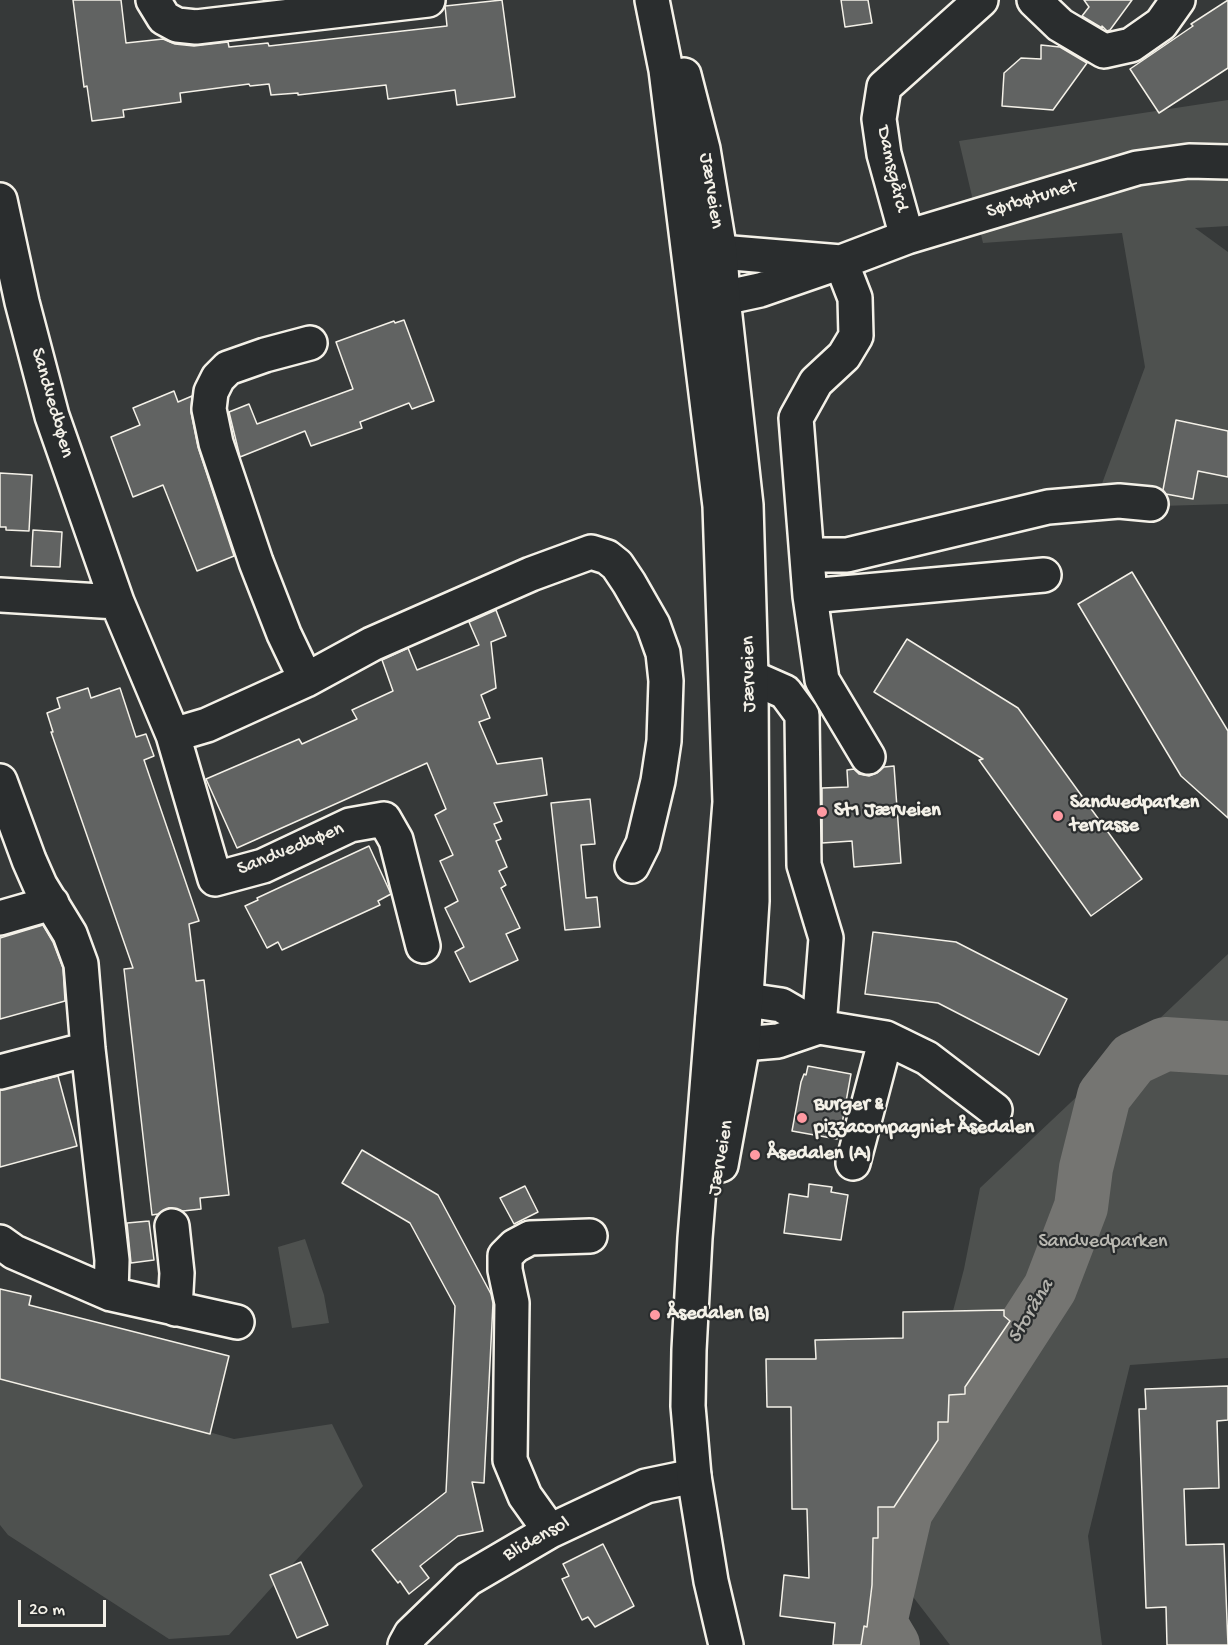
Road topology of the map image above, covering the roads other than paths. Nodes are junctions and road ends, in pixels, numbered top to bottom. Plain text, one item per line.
1 (153, 0) edge
2 (428, 0) edge
3 (652, 0) edge
4 (672, 0) edge
5 (981, 0) edge
6 (1034, 0) edge
7 (1178, 0) edge
8 (1228, 162) edge
9 (0, 200) edge
10 (907, 237) junction
11 (720, 252) junction
12 (841, 262) junction
13 (692, 270) junction
14 (723, 298) junction
15 (310, 343) dead end
16 (1151, 504) dead end
17 (808, 555) junction
18 (1044, 575) dead end
19 (0, 595) edge
20 (810, 596) junction
21 (117, 602) junction
22 (751, 677) junction
23 (306, 680) junction
24 (174, 735) junction
25 (868, 757) dead end
26 (0, 781) edge
27 (632, 866) dead end
28 (52, 903) junction
29 (0, 918) edge
30 (423, 946) dead end
31 (747, 1000) junction
32 (713, 1018) junction
33 (819, 1027) junction
34 (886, 1038) junction
35 (742, 1044) junction
36 (88, 1049) junction
37 (0, 1072) edge
38 (995, 1110) dead end
39 (853, 1163) dead end
40 (172, 1226) dead end
41 (590, 1236) dead end
42 (0, 1242) edge
43 (111, 1294) junction
44 (175, 1309) junction
45 (237, 1323) dead end
46 (689, 1350) junction
47 (694, 1476) junction
48 (550, 1531) junction
49 (405, 1645) edge
50 (726, 1645) edge

1 - 2 street
3 - 13 street, Jærveien
4 - 11 street, Jærveien
5 - 10 street, Damsgård
6 - 7 street
8 - 10 street, Sørbøtunet
9 - 21 street, Sandvedbøen
10 - 12 street, Sørbøtunet
11 - 12 street, Sørbøtunet
11 - 13 street
11 - 14 street, Jærveien
12 - 14 street, Sørbøtunet
12 - 17 street
13 - 14 street
13 - 32 street, Jærveien
14 - 22 street, Jærveien
15 - 23 street
16 - 17 street
17 - 20 street
18 - 20 street
19 - 21 street
20 - 25 street
21 - 24 street, Sandvedbøen
22 - 31 street, Jærveien
22 - 33 street
23 - 24 street
23 - 27 street
24 - 30 street, Sandvedbøen
26 - 28 street
28 - 29 street
28 - 36 street
31 - 32 street
31 - 33 street
31 - 35 street, Jærveien
32 - 35 street
32 - 46 street, Jærveien
33 - 34 street
33 - 35 street
34 - 38 street
34 - 39 street
35 - 46 street, Jærveien
36 - 37 street
36 - 43 street
40 - 44 street
41 - 48 street
42 - 43 street
43 - 44 street
44 - 45 street
46 - 47 street, Jærveien
47 - 48 street, Blidensol
47 - 50 street, Jærveien
48 - 49 street, Blidensol

